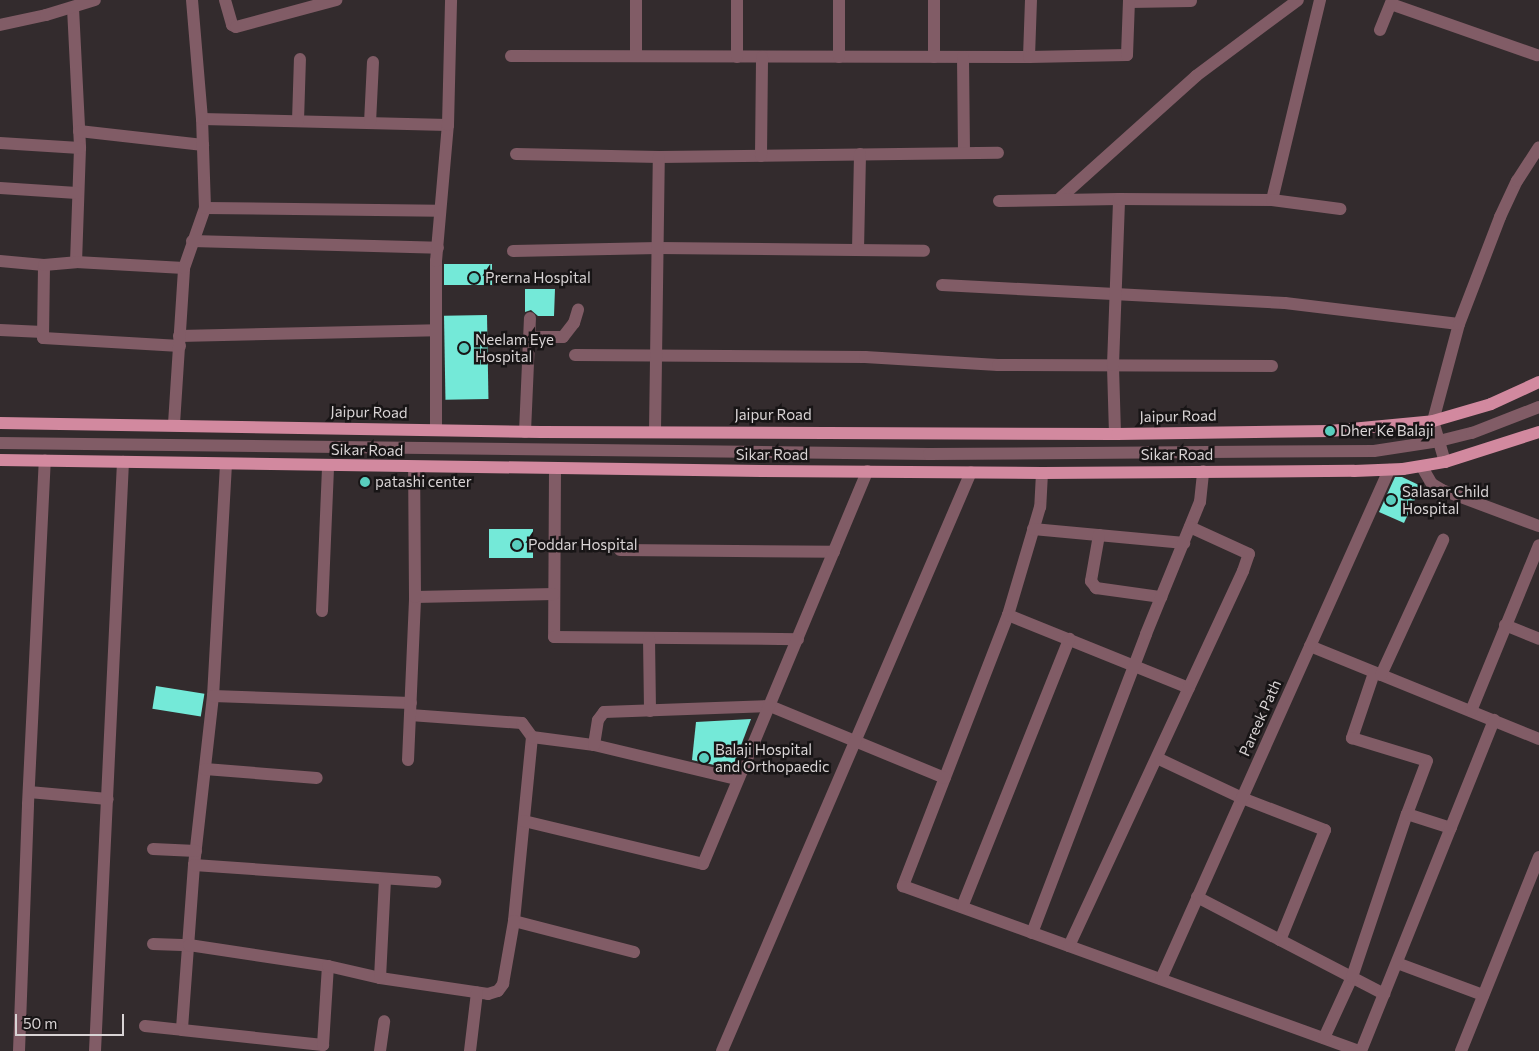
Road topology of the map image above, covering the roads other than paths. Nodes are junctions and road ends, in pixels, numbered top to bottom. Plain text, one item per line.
1 (95, 0) edge
2 (192, 0) edge
3 (225, 0) edge
4 (336, 0) edge
5 (451, 0) edge
6 (636, 0) edge
7 (737, 0) edge
8 (840, 0) edge
9 (934, 0) edge
10 (1031, 0) edge
11 (1298, 0) edge
12 (1320, 0) edge
13 (1129, 1) edge
14 (1191, 1) edge
15 (1391, 2) edge
16 (73, 8) junction
17 (0, 25) edge
18 (1380, 30) dead end
19 (1537, 55) dead end
20 (512, 56) dead end
21 (636, 56) junction
22 (737, 57) junction
23 (762, 57) junction
24 (839, 57) junction
25 (934, 57) junction
26 (963, 57) junction
27 (1029, 57) junction
28 (300, 59) dead end
29 (373, 62) dead end
30 (202, 118) junction
31 (298, 121) junction
32 (370, 123) junction
33 (448, 125) junction
34 (79, 131) junction
35 (0, 144) edge
36 (203, 144) junction
37 (1539, 147) edge
38 (80, 148) junction
39 (964, 153) junction
40 (998, 153) dead end
41 (516, 154) dead end
42 (860, 154) junction
43 (761, 156) junction
44 (659, 157) junction
45 (0, 188) edge
46 (77, 193) junction
47 (1119, 199) junction
48 (1058, 200) junction
49 (1272, 200) junction
50 (999, 201) dead end
51 (205, 208) junction
52 (1340, 209) dead end
53 (438, 211) junction
54 (192, 241) junction
55 (438, 248) junction
56 (658, 248) junction
57 (858, 250) junction
58 (513, 251) dead end
59 (924, 251) dead end
60 (0, 261) edge
61 (76, 262) junction
62 (44, 264) junction
63 (184, 268) junction
64 (942, 285) dead end
65 (1115, 296) junction
66 (578, 310) dead end
67 (530, 318) dead end
68 (1459, 324) junction
69 (0, 330) edge
70 (436, 330) junction
71 (43, 332) junction
72 (529, 337) junction
73 (180, 341) junction
74 (574, 355) dead end
75 (657, 357) junction
76 (1113, 365) junction
77 (1272, 366) dead end
78 (1539, 382) edge
79 (1539, 407) edge
80 (1433, 421) junction
81 (0, 423) edge
82 (174, 424) junction
83 (436, 430) junction
84 (655, 431) junction
85 (526, 432) junction
86 (1539, 432) edge
87 (1114, 434) junction
88 (1439, 441) junction
89 (0, 443) edge
90 (0, 460) edge
91 (45, 460) junction
92 (123, 462) junction
93 (1445, 462) junction
94 (226, 464) junction
95 (328, 466) junction
96 (414, 467) junction
97 (1422, 467) junction
98 (556, 469) junction
99 (1389, 470) junction
100 (867, 471) junction
101 (1203, 471) junction
102 (971, 472) junction
103 (1042, 473) junction
104 (1539, 526) edge
105 (1190, 527) junction
106 (1033, 529) junction
107 (1099, 535) junction
108 (1444, 540) dead end
109 (1184, 543) junction
110 (1539, 545) edge
111 (620, 550) dead end
112 (834, 552) junction
113 (554, 594) junction
114 (416, 597) junction
115 (1161, 598) junction
116 (322, 611) dead end
117 (1008, 615) junction
118 (1505, 625) junction
119 (649, 638) junction
120 (798, 639) junction
121 (1069, 639) junction
122 (1539, 639) edge
123 (1310, 646) junction
124 (1135, 664) junction
125 (1377, 674) junction
126 (1189, 688) junction
127 (213, 696) junction
128 (770, 706) junction
129 (410, 709) junction
130 (1471, 710) junction
131 (650, 711) junction
132 (1494, 720) junction
133 (532, 737) junction
134 (1539, 740) edge
135 (855, 741) junction
136 (594, 745) junction
137 (1157, 758) junction
138 (408, 760) dead end
139 (205, 768) junction
140 (317, 778) dead end
141 (945, 778) junction
142 (737, 779) junction
143 (28, 792) junction
144 (1242, 798) junction
145 (108, 799) junction
146 (1408, 814) junction
147 (524, 821) junction
148 (1451, 828) junction
149 (152, 849) dead end
150 (196, 851) junction
151 (1539, 857) edge
152 (194, 865) junction
153 (385, 879) junction
154 (435, 882) dead end
155 (1197, 897) junction
156 (962, 907) junction
157 (514, 921) junction
158 (1032, 932) junction
159 (1280, 940) junction
160 (153, 944) dead end
161 (189, 945) junction
162 (1069, 946) junction
163 (634, 952) dead end
164 (1397, 963) junction
165 (328, 966) junction
166 (1352, 977) junction
167 (380, 978) junction
168 (1161, 979) junction
169 (477, 992) junction
170 (1384, 994) junction
171 (1483, 995) junction
172 (384, 1021) dead end
173 (145, 1026) dead end
174 (182, 1030) junction
175 (1324, 1038) junction
176 (267, 1045) edge
177 (19, 1051) edge
178 (94, 1051) edge
179 (380, 1051) edge
180 (470, 1051) edge
181 (722, 1051) edge
182 (1361, 1051) edge
183 (1461, 1051) edge

1 - 16 street
2 - 30 street
3 - 4 street
5 - 33 street
6 - 21 street
7 - 22 street
8 - 24 street
9 - 25 street
10 - 27 street
11 - 48 street
12 - 49 street
13 - 14 street
13 - 27 street
15 - 18 street
15 - 19 street
16 - 17 street
16 - 34 street
20 - 21 street
21 - 22 street
22 - 23 street
23 - 24 street
23 - 43 street
24 - 25 street
25 - 26 street
26 - 27 street
26 - 39 street
28 - 31 street
29 - 32 street
30 - 31 street
30 - 36 street
31 - 32 street
32 - 33 street
33 - 53 street
34 - 36 street
34 - 38 street
35 - 38 street
36 - 51 street
37 - 68 street
38 - 46 street
39 - 40 street
39 - 42 street
41 - 44 street
42 - 43 street
42 - 57 street
43 - 44 street
44 - 56 street
45 - 46 street
46 - 61 street
47 - 48 street
47 - 49 street
47 - 65 street
48 - 50 street
49 - 52 street
51 - 53 street
51 - 54 street
53 - 55 street
54 - 55 street
54 - 63 street
55 - 70 street
56 - 57 street
56 - 58 street
56 - 75 street
57 - 59 street
60 - 62 street
61 - 62 street
61 - 63 street
62 - 71 street
63 - 73 street
64 - 65 street
65 - 68 street
65 - 76 street
66 - 72 street
67 - 72 street
68 - 80 street
69 - 71 street
70 - 73 street
70 - 83 street
71 - 73 street
72 - 85 street
73 - 82 street
74 - 75 street
75 - 76 street
75 - 84 street
76 - 77 street
76 - 87 street
78 - 80 main road, Jaipur Road
79 - 88 street
80 - 87 main road, Jaipur Road
80 - 88 street
81 - 82 main road, Jaipur Road
82 - 83 main road, Jaipur Road
83 - 85 main road, Jaipur Road
84 - 85 main road, Jaipur Road
84 - 87 main road, Jaipur Road
86 - 93 main road, Sikar Road
88 - 89 street
88 - 93 street
90 - 91 main road, Sikar Road
91 - 92 main road, Sikar Road
91 - 143 street
92 - 94 main road, Sikar Road
92 - 145 street
93 - 97 main road, Sikar Road
94 - 95 main road, Sikar Road
94 - 127 street
95 - 96 main road, Sikar Road
95 - 116 street
96 - 98 main road, Sikar Road
96 - 114 street
97 - 99 main road, Sikar Road
97 - 104 street
98 - 100 main road, Sikar Road
98 - 113 street
99 - 101 main road, Sikar Road
99 - 123 street, Pareek Path
100 - 102 main road, Sikar Road
100 - 112 street
101 - 103 main road, Sikar Road
101 - 105 street
102 - 103 main road, Sikar Road
102 - 135 street
103 - 106 street
105 - 109 street
105 - 126 street
106 - 107 street
106 - 117 street
107 - 109 street
107 - 115 street
108 - 125 street
109 - 115 street
110 - 118 street
111 - 112 street
112 - 120 street
113 - 114 street
113 - 119 street
114 - 129 street
115 - 124 street
117 - 121 street
117 - 141 street
118 - 122 street
118 - 130 street
119 - 120 street
119 - 131 street
120 - 128 street
121 - 124 street
121 - 156 street
123 - 125 street
123 - 144 street, Pareek Path
124 - 126 street
124 - 158 street
125 - 130 street
125 - 146 street
126 - 137 street
127 - 129 street
127 - 139 street
128 - 131 street
128 - 135 street
128 - 142 street
129 - 133 street
129 - 138 street
130 - 132 street
131 - 136 street
132 - 134 street
132 - 148 street
133 - 136 street
133 - 147 street
135 - 141 street
135 - 181 street
136 - 142 street
137 - 144 street
137 - 162 street
139 - 140 street
139 - 150 street
141 - 156 street
142 - 147 street
143 - 145 street
143 - 177 street
144 - 155 street, Pareek Path
144 - 159 street
145 - 178 street
146 - 148 street
146 - 166 street
147 - 157 street
148 - 164 street
149 - 150 street
150 - 152 street
151 - 171 street
152 - 153 street
152 - 161 street
153 - 154 street
153 - 167 street
155 - 159 street
155 - 168 street, Pareek Path
156 - 158 street
157 - 163 street
157 - 169 street
158 - 162 street
159 - 166 street
160 - 161 street
161 - 165 street
161 - 174 street
162 - 168 street
164 - 170 street
164 - 171 street
165 - 167 street
165 - 176 street
166 - 170 street
166 - 175 street
167 - 169 street
168 - 175 street
169 - 180 street
170 - 182 street
171 - 183 street
172 - 179 street
173 - 174 street
174 - 176 street
175 - 182 street

